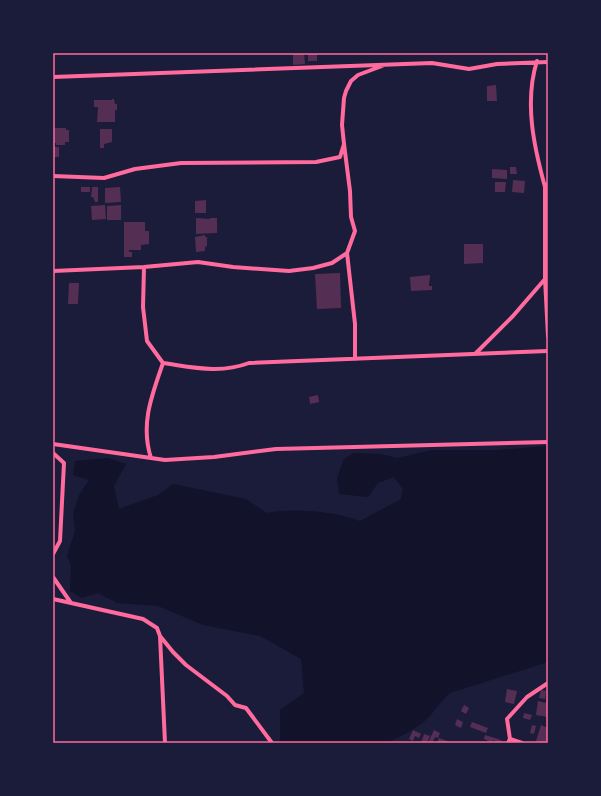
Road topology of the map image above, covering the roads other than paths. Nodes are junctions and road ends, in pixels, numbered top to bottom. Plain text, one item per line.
1 (537, 61) junction
2 (548, 62) edge
3 (384, 65) junction
4 (53, 77) edge
5 (344, 144) junction
6 (53, 176) edge
7 (547, 185) edge
8 (347, 253) junction
9 (144, 267) junction
10 (53, 271) edge
11 (548, 273) edge
12 (545, 279) junction
13 (548, 336) edge
14 (548, 351) edge
15 (475, 354) junction
16 (355, 359) junction
17 (163, 363) junction
18 (548, 442) edge
19 (53, 444) edge
20 (53, 453) edge
21 (151, 458) junction
22 (53, 554) edge
23 (53, 577) edge
24 (53, 599) edge
25 (71, 603) junction
26 (160, 636) junction
27 (548, 683) edge
28 (509, 741) edge
29 (164, 743) edge
30 (272, 743) edge
31 (522, 743) edge

1 - 2 street
1 - 3 street
1 - 7 street
3 - 4 street
3 - 5 street
5 - 6 street
5 - 8 street
7 - 12 street
8 - 9 street
8 - 16 street
9 - 10 street
9 - 17 street
11 - 12 street
12 - 13 street
12 - 15 street
14 - 15 street
15 - 16 street
16 - 17 street
17 - 21 street
18 - 21 street
19 - 21 street
20 - 22 street
23 - 25 street
24 - 25 street
25 - 26 street
26 - 29 street
26 - 30 street
27 - 28 street
28 - 31 street

